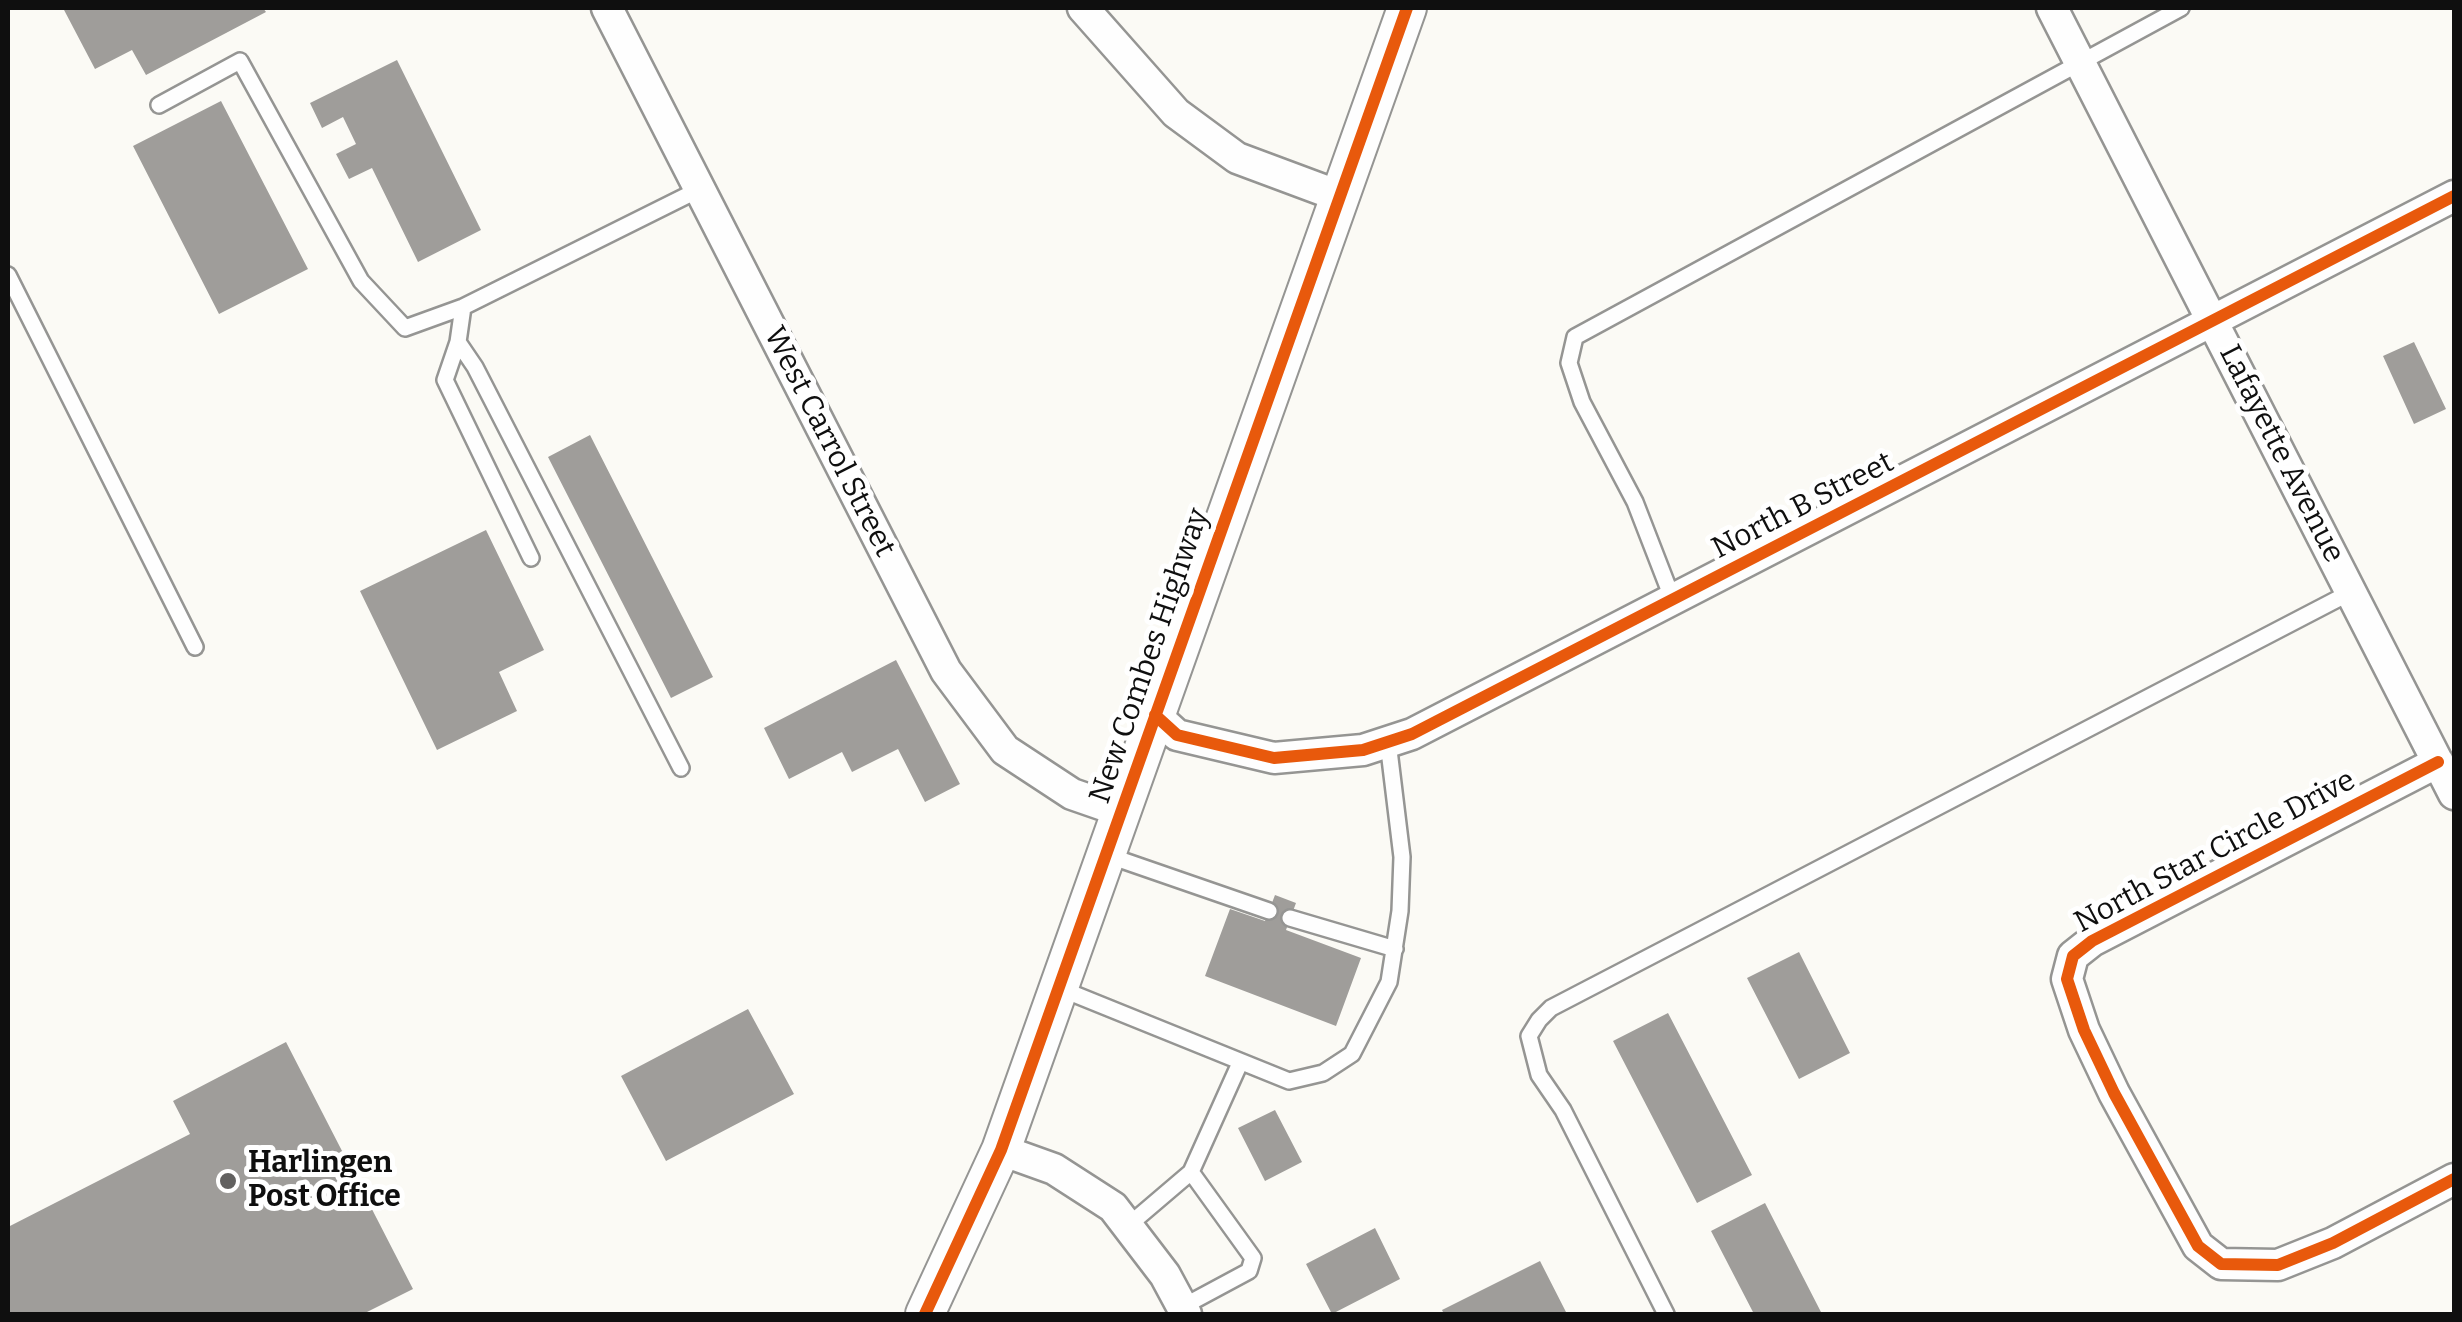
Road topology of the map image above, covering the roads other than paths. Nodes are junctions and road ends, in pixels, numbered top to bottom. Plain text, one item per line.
1 (607, 8) edge
2 (1082, 8) edge
3 (1407, 8) edge
4 (2052, 8) edge
5 (2180, 8) edge
6 (2082, 65) junction
7 (159, 104) dead end
8 (700, 189) junction
9 (1339, 196) junction
10 (2454, 196) edge
11 (8, 275) edge
12 (463, 306) junction
13 (2212, 320) junction
14 (458, 342) junction
15 (531, 558) dead end
16 (2352, 592) junction
17 (1674, 600) junction
18 (195, 647) dead end
19 (1155, 715) junction
20 (1388, 742) junction
21 (2438, 762) junction
22 (680, 768) dead end
23 (2454, 794) edge
24 (1122, 811) junction
25 (1106, 855) junction
26 (1269, 910) dead end
27 (1290, 918) dead end
28 (1395, 948) junction
29 (1058, 988) junction
30 (1240, 1063) junction
31 (1001, 1150) junction
32 (1191, 1172) junction
33 (2454, 1179) edge
34 (1130, 1224) junction
35 (1184, 1311) edge
36 (925, 1314) edge
37 (1666, 1314) edge

1 - 8 street, West Carrol Street
2 - 9 street
3 - 9 street, New Combes Highway
4 - 6 street, Lafayette Avenue
5 - 6 lane
6 - 13 street, Lafayette Avenue
6 - 17 lane
7 - 12 lane
8 - 12 lane
8 - 24 street, West Carrol Street
9 - 19 street, New Combes Highway
10 - 13 street, North B Street
11 - 18 lane
12 - 14 lane
13 - 16 street, Lafayette Avenue
13 - 17 street, North B Street
14 - 15 lane
14 - 22 lane
16 - 21 street, Lafayette Avenue
16 - 37 lane
17 - 20 street, North B Street
19 - 20 street, North B Street
19 - 24 street, New Combes Highway
20 - 28 lane
21 - 23 street, Lafayette Avenue
21 - 33 street, North Star Circle Drive
24 - 25 street, New Combes Highway
25 - 26 lane
25 - 29 street, New Combes Highway
27 - 28 lane
28 - 30 lane
29 - 30 lane
29 - 31 street, New Combes Highway
30 - 32 lane
31 - 34 street
31 - 36 street, New Combes Highway
32 - 34 lane
32 - 35 lane
34 - 35 street

